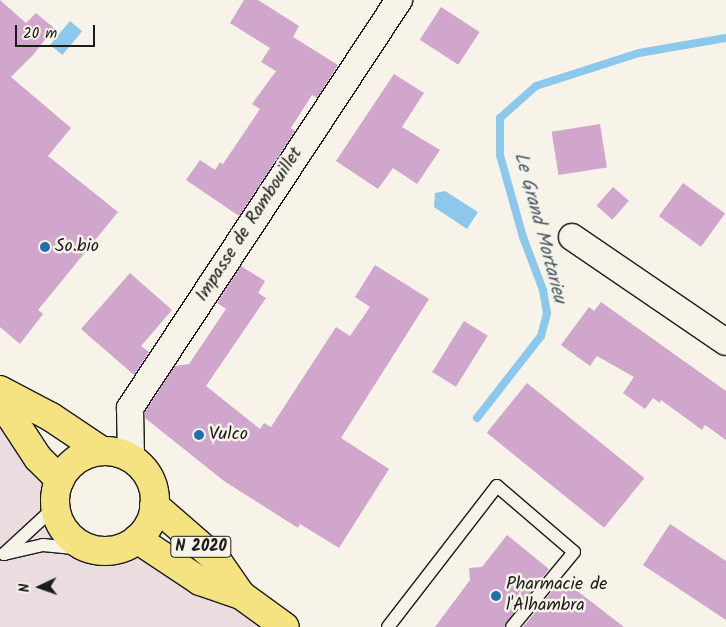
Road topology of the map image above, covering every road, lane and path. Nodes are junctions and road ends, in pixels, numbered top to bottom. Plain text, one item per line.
1 (399, 0) edge
2 (572, 237) dead end
3 (726, 342) edge
4 (0, 390) edge
5 (0, 400) edge
6 (102, 451) junction
7 (131, 459) junction
8 (60, 480) junction
9 (154, 505) junction
10 (55, 507) junction
11 (138, 539) junction
12 (94, 550) junction
13 (2, 556) edge
14 (241, 595) junction
15 (393, 625) edge
16 (284, 627) edge
17 (512, 627) edge

1 - 7 street, Impasse de Rambouillet
2 - 3 street
4 - 6 main road
5 - 8 main road
6 - 7 main road
6 - 8 main road
7 - 9 main road
8 - 10 main road
9 - 11 main road
9 - 14 main road, N 2020
10 - 12 main road
10 - 13 lane
11 - 12 main road
11 - 14 main road, N 2020
12 - 13 lane
14 - 16 main road, N 2020
15 - 17 lane

